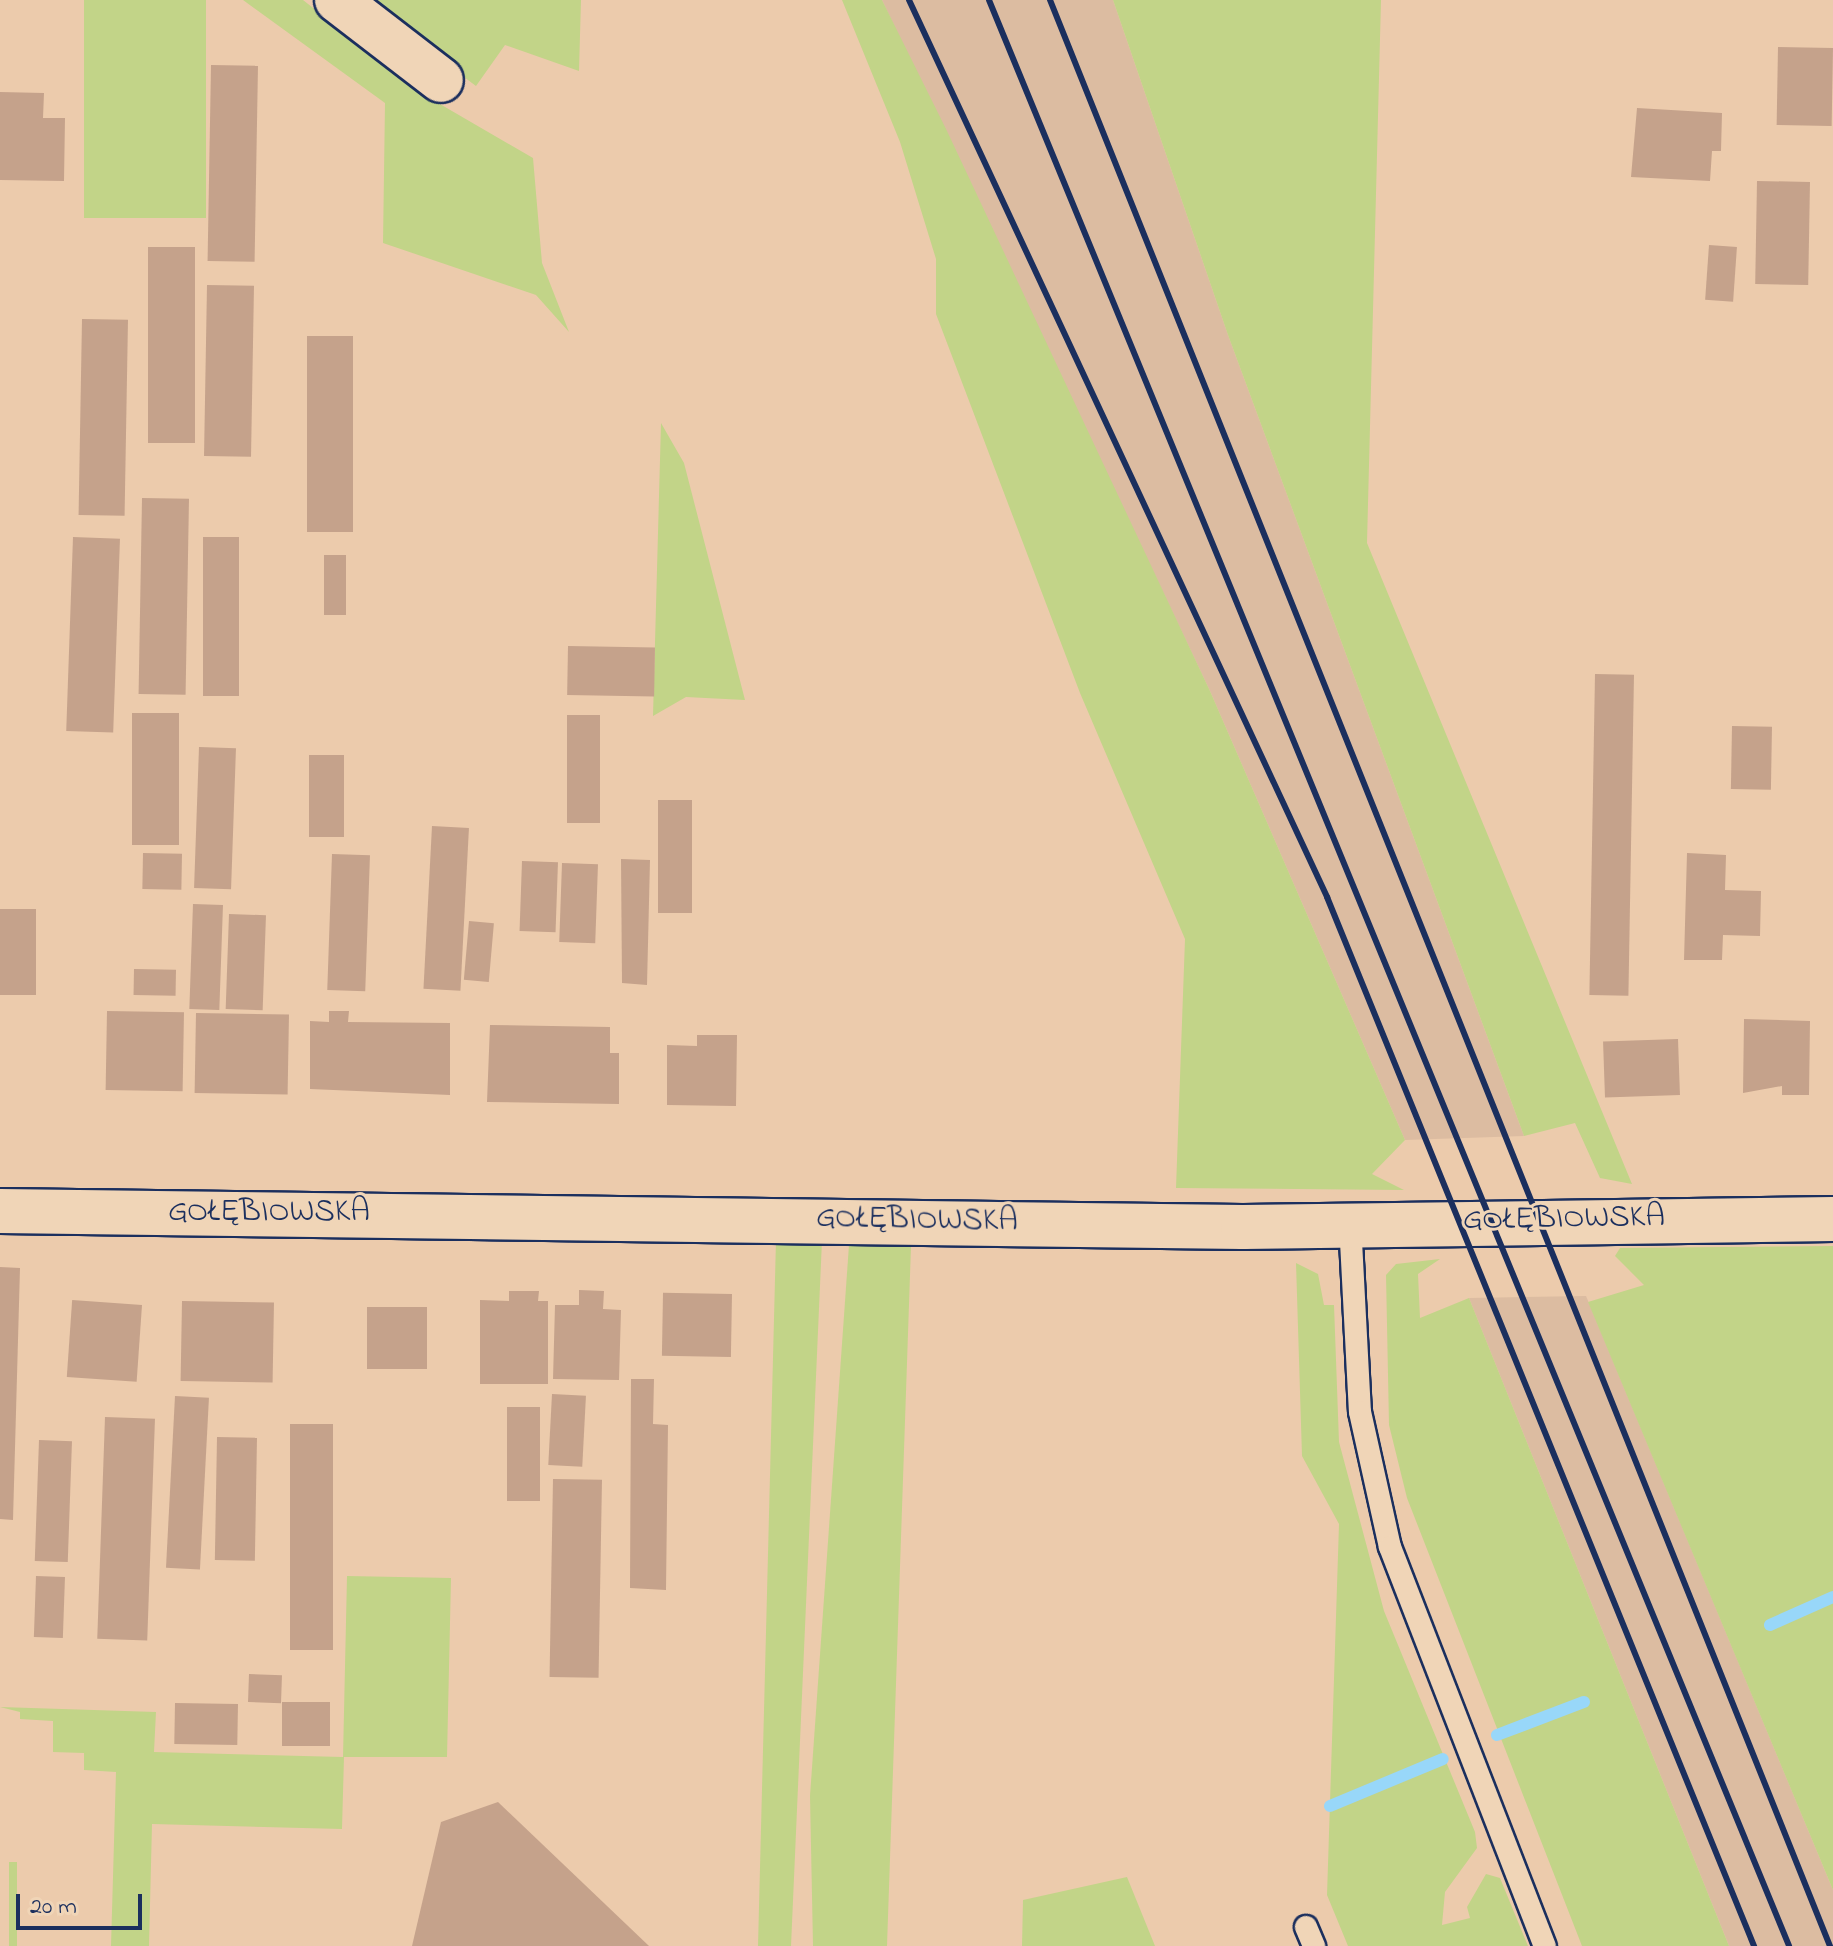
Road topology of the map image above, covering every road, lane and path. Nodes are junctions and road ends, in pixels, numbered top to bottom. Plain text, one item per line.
1 (337, 0) edge
2 (441, 80) dead end
3 (0, 1211) edge
4 (1833, 1219) edge
5 (1350, 1222) junction
6 (1545, 1946) edge

1 - 2 street
3 - 5 street, GOŁĘBIOWSKA
4 - 5 street, GOŁĘBIOWSKA
5 - 6 lane

